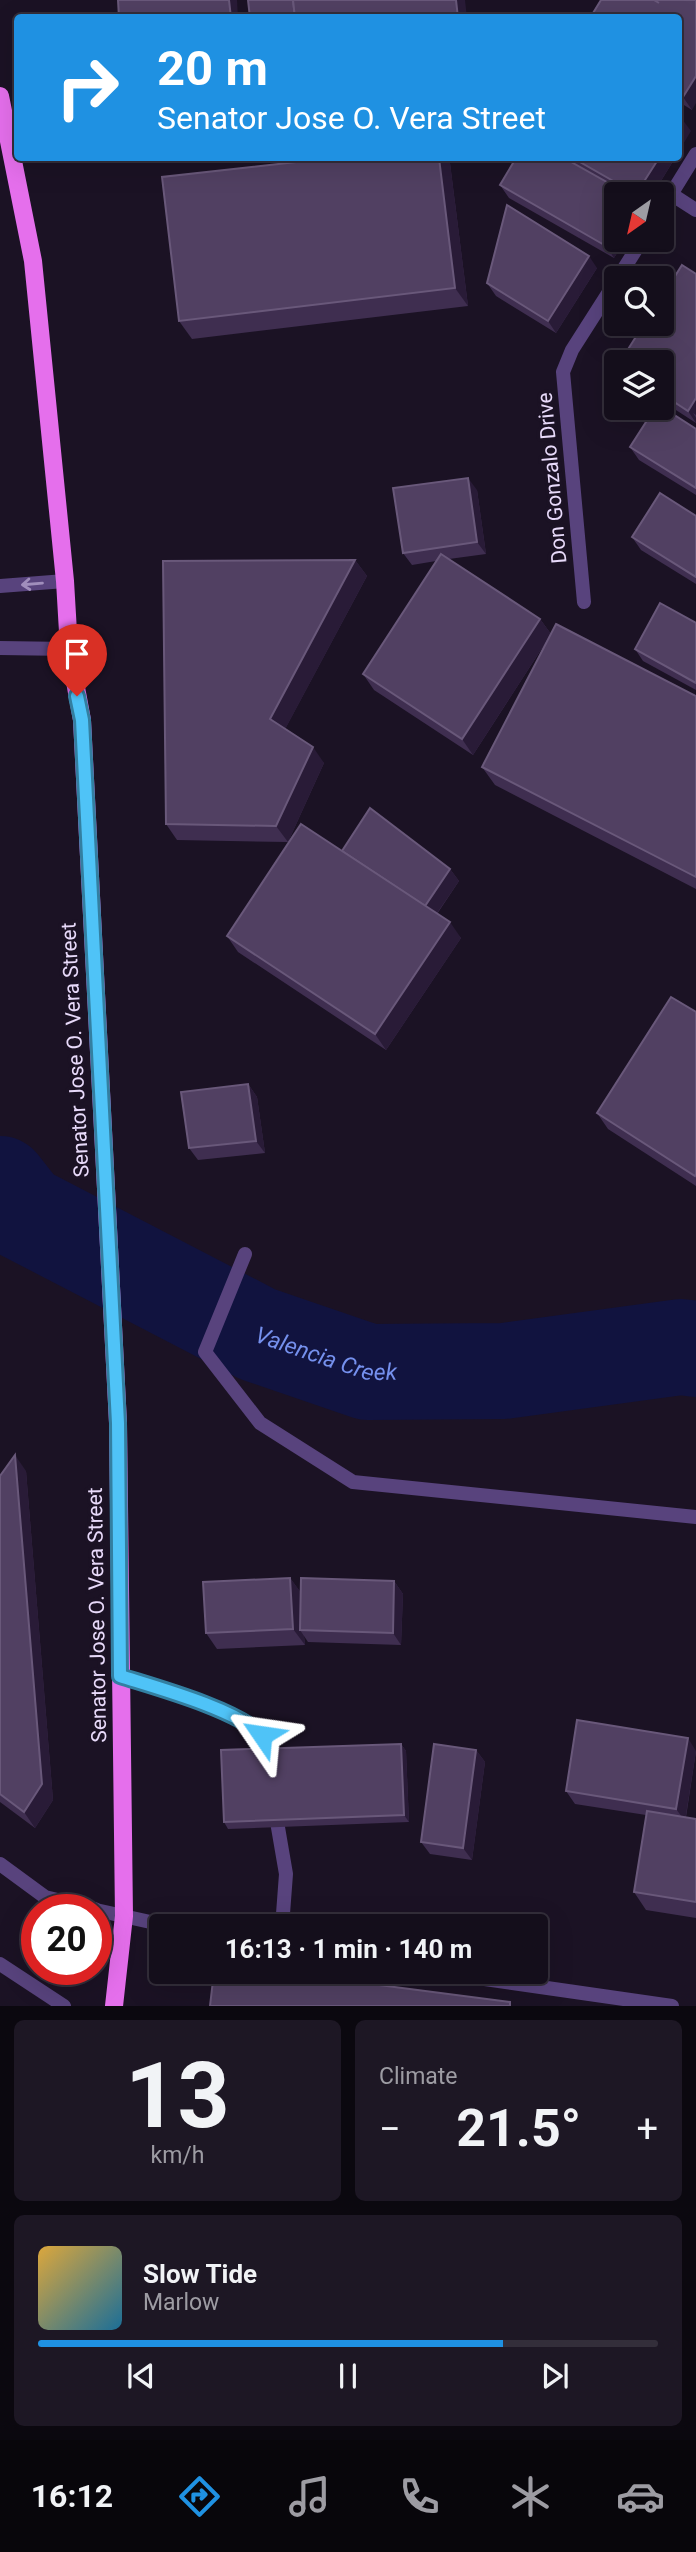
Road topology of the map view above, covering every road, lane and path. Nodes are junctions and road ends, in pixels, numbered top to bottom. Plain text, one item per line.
1 (0, 96) edge
2 (696, 154) edge
3 (674, 189) edge
4 (674, 196) edge
5 (696, 210) edge
6 (604, 300) edge
7 (65, 581) junction
8 (0, 586) edge
9 (584, 602) dead end
10 (0, 648) edge
11 (69, 649) junction
12 (245, 1254) dead end
13 (696, 1517) edge
14 (120, 1676) junction
15 (0, 1864) edge
16 (41, 1894) edge
17 (112, 1913) edge
18 (283, 1914) edge
19 (124, 1916) junction
20 (149, 1922) edge
21 (0, 1964) edge
22 (519, 1984) edge
23 (64, 2006) edge
24 (114, 2006) edge
25 (672, 2006) edge

1 - 7 main road, Senator Jose O. Vera Street
2 - 3 street
4 - 5 street
6 - 9 street, Don Gonzalo Drive
7 -> 8 street
7 - 11 main road, Senator Jose O. Vera Street
10 - 11 street
11 - 14 main road, Senator Jose O. Vera Street
12 - 13 street
14 - 18 street
14 - 19 main road, Senator Jose O. Vera Street
15 - 16 street
17 - 19 street
19 - 20 street
19 - 24 main road, Senator Jose O. Vera Street
21 - 23 street
22 - 25 street

